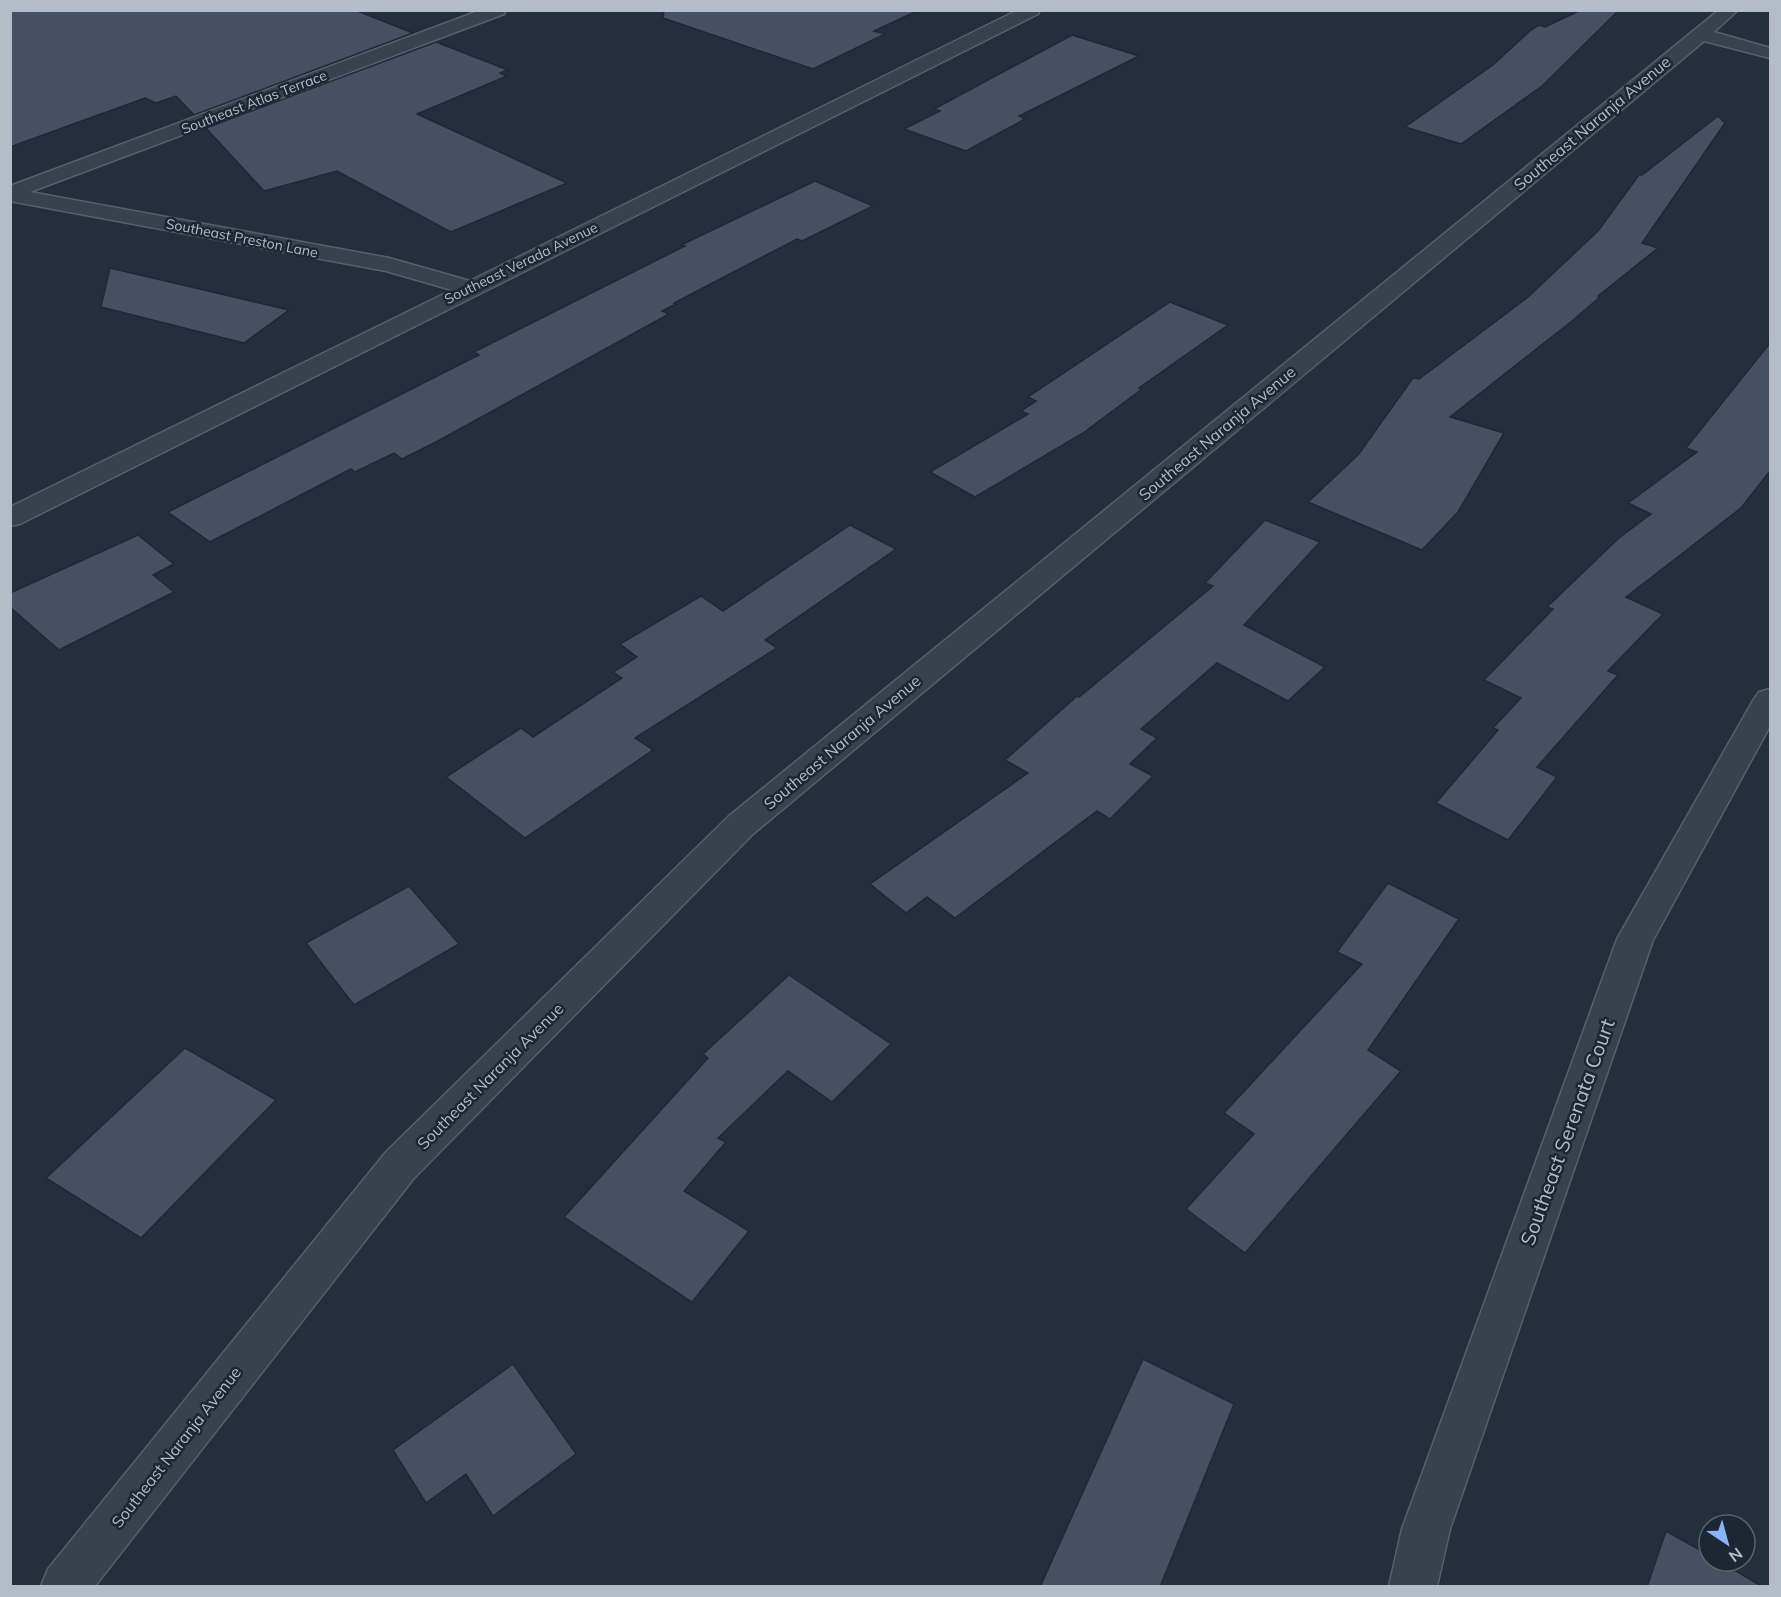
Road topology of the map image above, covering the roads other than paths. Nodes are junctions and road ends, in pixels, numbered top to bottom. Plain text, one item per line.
1 (498, 10) edge
2 (1032, 10) edge
3 (1730, 10) edge
4 (1700, 34) junction
5 (1770, 53) edge
6 (10, 194) edge
7 (471, 288) junction
8 (10, 518) edge
9 (1770, 699) edge
10 (66, 1587) edge
11 (1413, 1587) edge

1 - 6 street, Southeast Atlas Terrace
2 - 7 street, Southeast Verada Avenue
3 - 4 street, Southeast Naranja Avenue
4 - 5 street
4 - 10 street, Southeast Naranja Avenue
6 - 7 street, Southeast Preston Lane
7 - 8 street, Southeast Verada Avenue
9 - 11 street, Southeast Serenata Court

